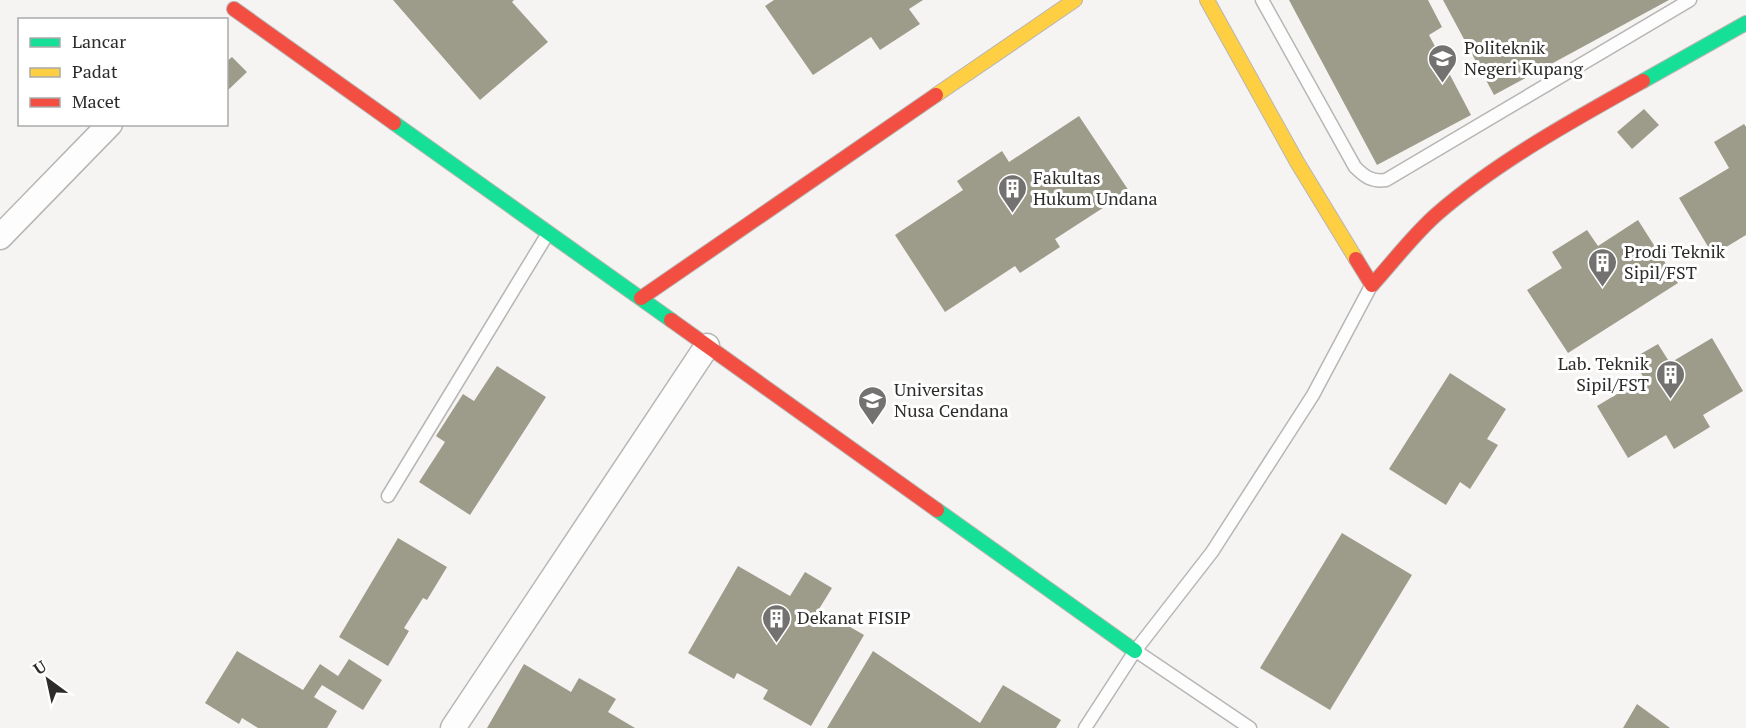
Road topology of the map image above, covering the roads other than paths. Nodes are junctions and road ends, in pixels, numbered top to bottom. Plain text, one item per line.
1 (1075, 0) edge
2 (1208, 0) edge
3 (1262, 0) edge
4 (1690, 0) edge
5 (233, 10) edge
6 (1746, 23) edge
7 (108, 126) edge
8 (548, 234) junction
9 (0, 237) edge
10 (1372, 285) junction
11 (641, 298) junction
12 (707, 346) junction
13 (388, 496) dead end
14 (1135, 651) junction
15 (453, 728) edge
16 (1085, 728) edge
17 (1250, 728) edge

1 - 11 street
2 - 10 street
3 - 4 lane
5 - 8 street
6 - 10 street
7 - 9 street
8 - 11 street
8 - 13 lane
10 - 14 lane
11 - 12 street
12 - 14 street
12 - 15 street
14 - 16 lane
14 - 17 lane

